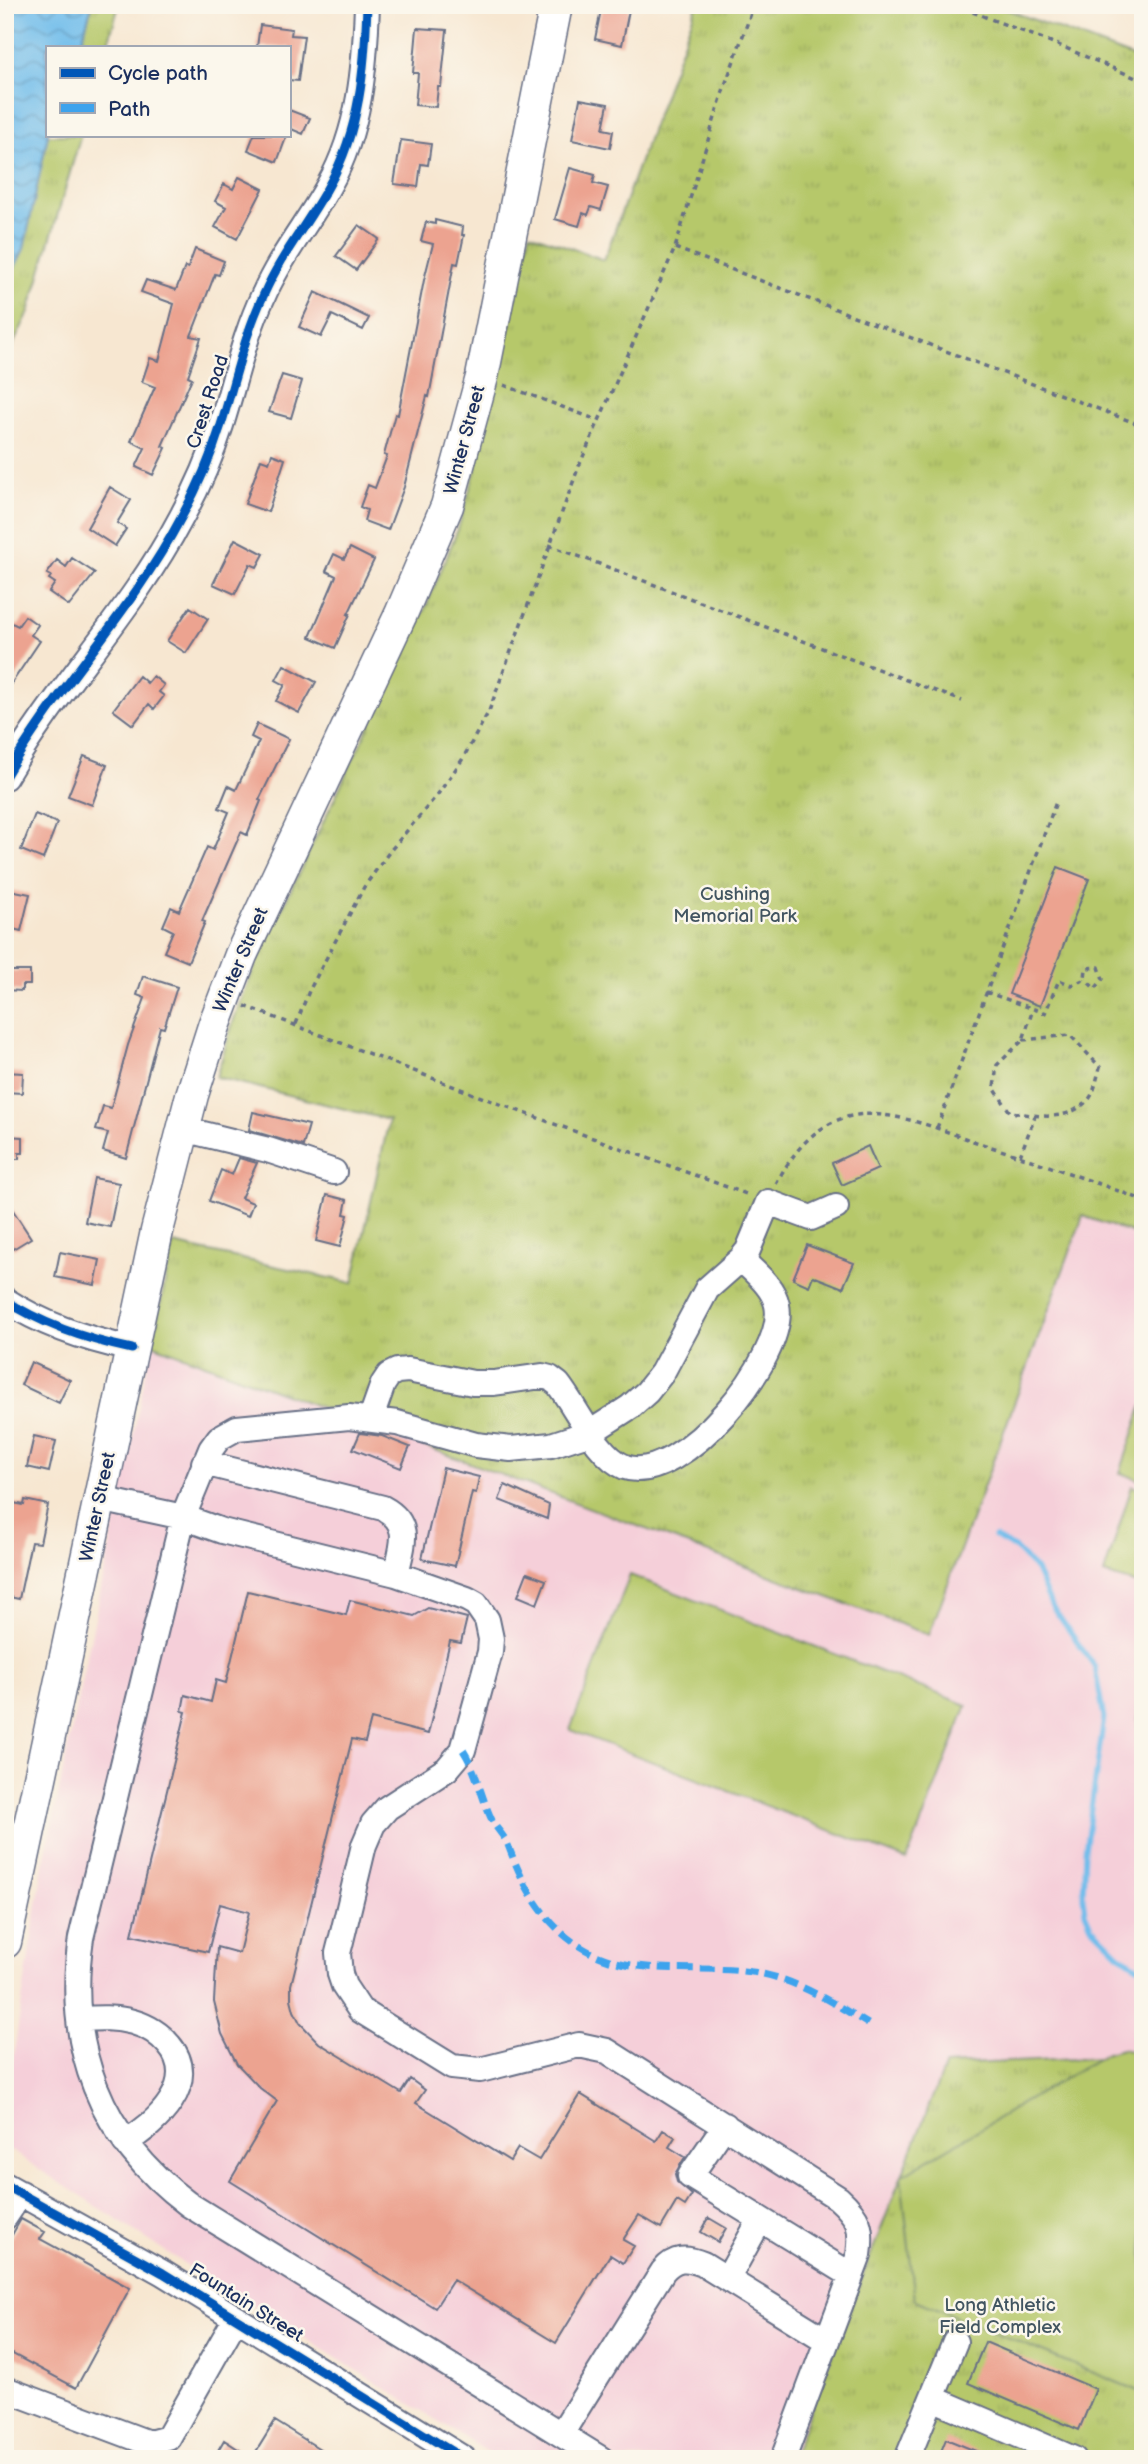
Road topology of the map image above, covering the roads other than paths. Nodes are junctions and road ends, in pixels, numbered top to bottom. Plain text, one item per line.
1 (367, 5) edge
2 (556, 5) edge
3 (5, 777) edge
4 (183, 1129) junction
5 (334, 1172) dead end
6 (836, 1206) dead end
7 (741, 1259) junction
8 (5, 1300) edge
9 (132, 1349) junction
10 (371, 1419) junction
11 (591, 1432) junction
12 (204, 1463) junction
13 (100, 1499) junction
14 (183, 1517) junction
15 (396, 1574) junction
16 (5, 1942) edge
17 (80, 2019) junction
18 (724, 2125) junction
19 (125, 2142) junction
20 (13, 2189) edge
21 (5, 2217) edge
22 (760, 2220) junction
23 (851, 2275) junction
24 (727, 2278) junction
25 (236, 2318) junction
26 (827, 2340) junction
27 (955, 2342) dead end
28 (5, 2389) edge
29 (932, 2398) junction
30 (561, 2434) junction
31 (787, 2458) edge
32 (464, 2459) edge
33 (601, 2459) edge
34 (907, 2459) edge
35 (1074, 2459) edge

1 - 3 street, Crest Road
2 - 4 main road, Winter Street
4 - 5 street
4 - 9 main road, Winter Street
6 - 7 street
7 - 11 street
7 - 11 street
8 - 9 street
9 - 13 main road, Winter Street
10 - 11 street
10 - 11 street
10 - 12 street
12 - 14 street
12 - 15 street
13 - 14 street
13 - 16 main road, Winter Street
14 - 15 street
14 - 17 street
15 - 18 street
17 - 19 street
17 - 19 street
18 - 22 street
18 - 23 street
19 - 30 street
20 - 21 street
20 - 25 street, Fountain Street
22 - 23 street
22 - 24 street
23 - 26 street
24 - 26 street
24 - 30 street
25 - 28 street
25 - 32 street, Fountain Street
26 - 31 street
27 - 29 street
29 - 34 street
29 - 35 street
30 - 33 street

